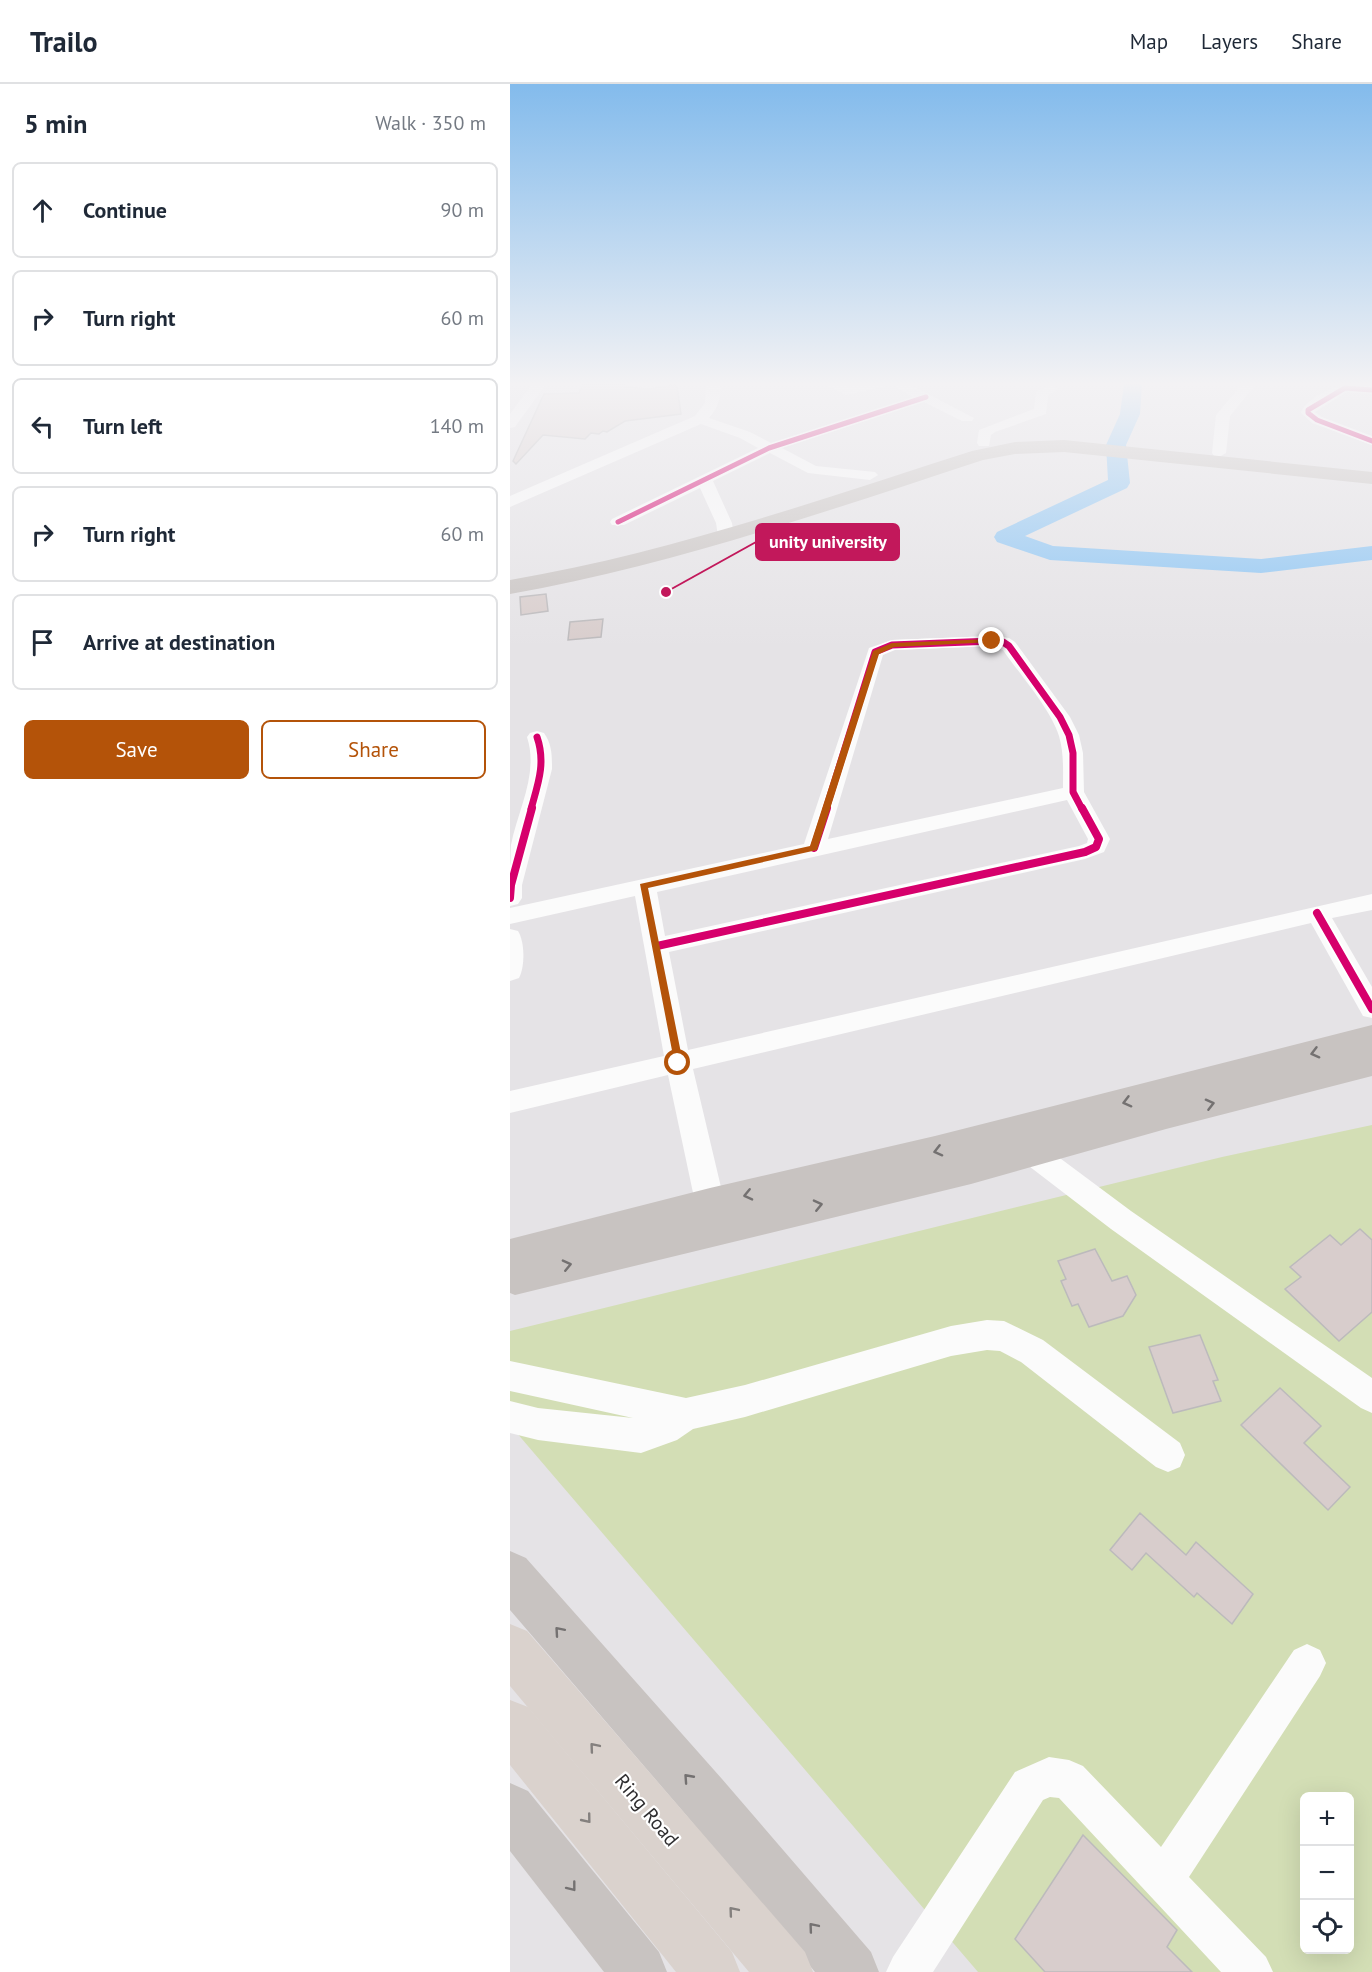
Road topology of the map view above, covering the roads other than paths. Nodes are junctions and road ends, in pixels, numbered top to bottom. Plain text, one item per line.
1 (581, 472) edge
2 (718, 472) edge
3 (814, 472) edge
4 (837, 472) edge
5 (880, 472) edge
6 (921, 472) edge
7 (1326, 472) edge
8 (870, 475) junction
9 (1372, 478) edge
10 (704, 479) junction
11 (548, 487) junction
12 (510, 488) edge
13 (824, 491) junction
14 (510, 502) edge
15 (618, 522) dead end
16 (725, 530) junction
17 (510, 575) edge
18 (510, 587) edge
19 (537, 737) dead end
20 (1073, 792) junction
21 (814, 848) junction
22 (644, 886) junction
23 (510, 898) edge
24 (1372, 902) edge
25 (1317, 913) junction
26 (510, 916) edge
27 (510, 938) edge
28 (657, 946) junction
29 (510, 972) edge
30 (1372, 1009) edge
31 (1372, 1038) edge
32 (678, 1063) junction
33 (1372, 1063) edge
34 (510, 1102) edge
35 (1031, 1152) junction
36 (713, 1217) junction
37 (510, 1256) edge
38 (510, 1278) edge
39 (510, 1376) edge
40 (1372, 1397) edge
41 (686, 1414) junction
42 (510, 1417) edge
43 (1168, 1455) dead end
44 (510, 1574) edge
45 (510, 1648) edge
46 (1307, 1663) dead end
47 (510, 1725) edge
48 (510, 1809) edge
49 (1163, 1880) junction
50 (639, 1972) edge
51 (712, 1972) edge
52 (785, 1972) edge
53 (851, 1972) edge
54 (908, 1972) edge
55 (1251, 1972) edge

1 - 11 street
2 - 10 street
3 - 13 street
4 - 8 street
5 - 8 main road
6 - 16 main road
7 - 9 main road
8 - 13 main road
10 - 15 street
10 - 16 street
11 - 12 street
11 - 14 street
13 - 16 main road
16 - 17 main road
16 - 18 main road
19 - 23 street
20 - 21 street
20 - 21 street
20 - 28 street
21 - 22 street
22 - 26 street
22 - 28 street
24 - 25 street
25 - 30 street
25 - 32 street
27 - 29 street
28 - 32 street
31 -> 36 main road
32 - 34 street
32 - 36 street
35 -> 33 main road
36 -> 35 main road
35 - 40 street
36 - 37 main road
38 -> 36 main road
39 - 41 street
41 - 42 street
41 - 43 street
53 -> 44 main road
52 -> 45 highway, Ring Road
46 - 49 street
47 -> 51 highway
48 -> 50 main road
49 - 54 street
49 - 55 street

